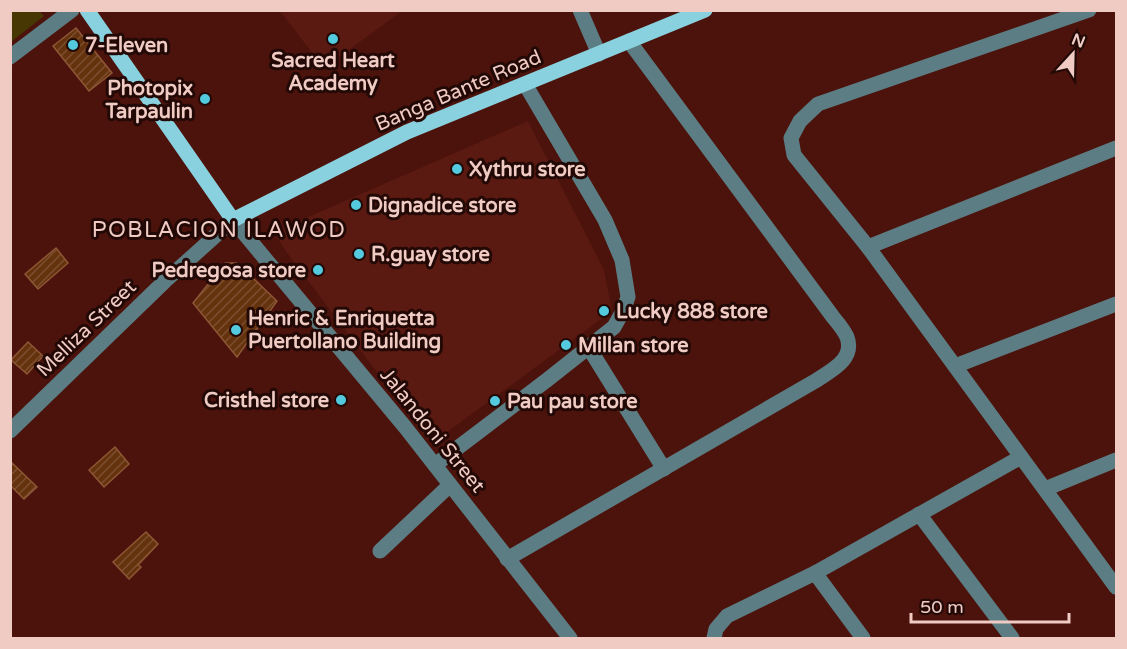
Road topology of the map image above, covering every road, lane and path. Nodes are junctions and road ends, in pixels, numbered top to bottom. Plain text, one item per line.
1 (72, 10) edge
2 (87, 10) edge
3 (580, 10) edge
4 (705, 10) edge
5 (1089, 10) edge
6 (629, 41) junction
7 (599, 54) junction
8 (10, 57) edge
9 (525, 84) junction
10 (1116, 148) edge
11 (233, 220) junction
12 (868, 247) junction
13 (1116, 304) edge
14 (589, 348) junction
15 (955, 366) junction
16 (10, 431) edge
17 (1022, 457) junction
18 (1116, 460) edge
19 (435, 465) junction
20 (664, 469) junction
21 (450, 485) junction
22 (1045, 489) junction
23 (919, 514) junction
24 (380, 551) dead end
25 (507, 559) junction
26 (815, 573) junction
27 (1116, 587) edge
28 (570, 639) edge
29 (714, 639) edge
30 (863, 639) edge
31 (1012, 639) edge

1 - 8 street
2 - 11 main road, Jalandoni Street
3 - 7 street
4 - 6 main road, Banga Bante Road
5 - 12 street
6 - 7 main road, Banga Bante Road
6 - 20 street
7 - 9 main road, Banga Bante Road
9 - 11 main road, Banga Bante Road
9 - 14 street
10 - 12 street
11 - 16 street, Melliza Street
11 - 19 street, Jalandoni Street
12 - 15 street
13 - 15 street
14 - 19 street
14 - 20 street
15 - 17 street
17 - 22 street
17 - 23 street
18 - 22 street
19 - 21 street, Jalandoni Street
20 - 25 street
21 - 24 street
21 - 25 street, Jalandoni Street
22 - 27 street
23 - 26 street
23 - 31 street
25 - 28 street, Jalandoni Street
26 - 29 street
26 - 30 street

